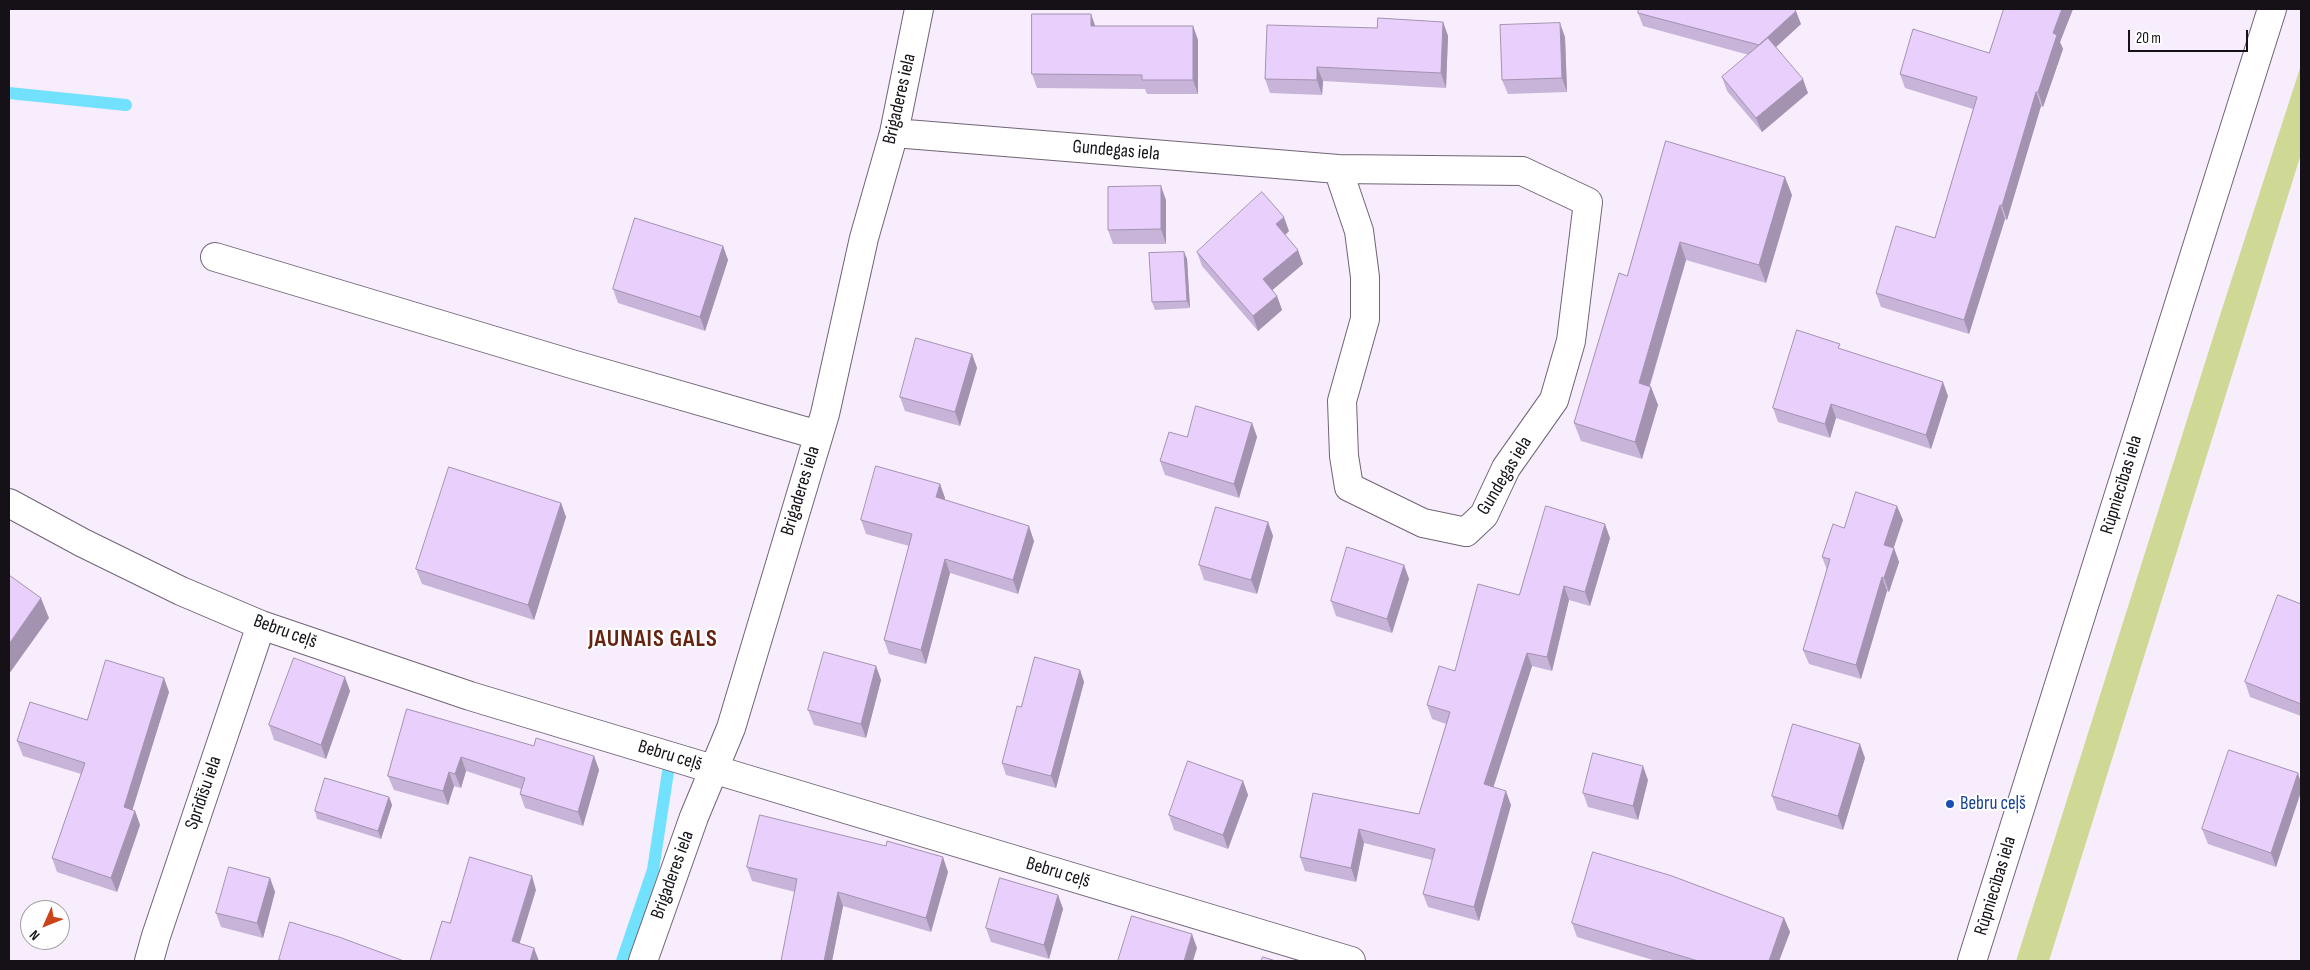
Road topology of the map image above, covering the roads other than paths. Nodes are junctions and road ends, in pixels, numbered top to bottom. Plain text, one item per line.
1 (919, 9) edge
2 (2272, 9) edge
3 (894, 133) junction
4 (1338, 169) junction
5 (216, 256) dead end
6 (818, 435) junction
7 (9, 503) edge
8 (261, 625) junction
9 (715, 769) junction
10 (150, 961) edge
11 (643, 961) edge
12 (1351, 961) edge
13 (1972, 961) edge

1 - 3 street, Brigaderes iela
2 - 13 street, Rūpniecības iela
3 - 4 street, Gundegas iela
3 - 6 street, Brigaderes iela
4 - 4 street, Gundegas iela
5 - 6 street
6 - 9 street, Brigaderes iela
7 - 8 street, Bebru ceļš
8 - 9 street, Bebru ceļš
8 - 10 street, Sprīdīšu iela
9 - 11 street, Brigaderes iela
9 - 12 street, Bebru ceļš

